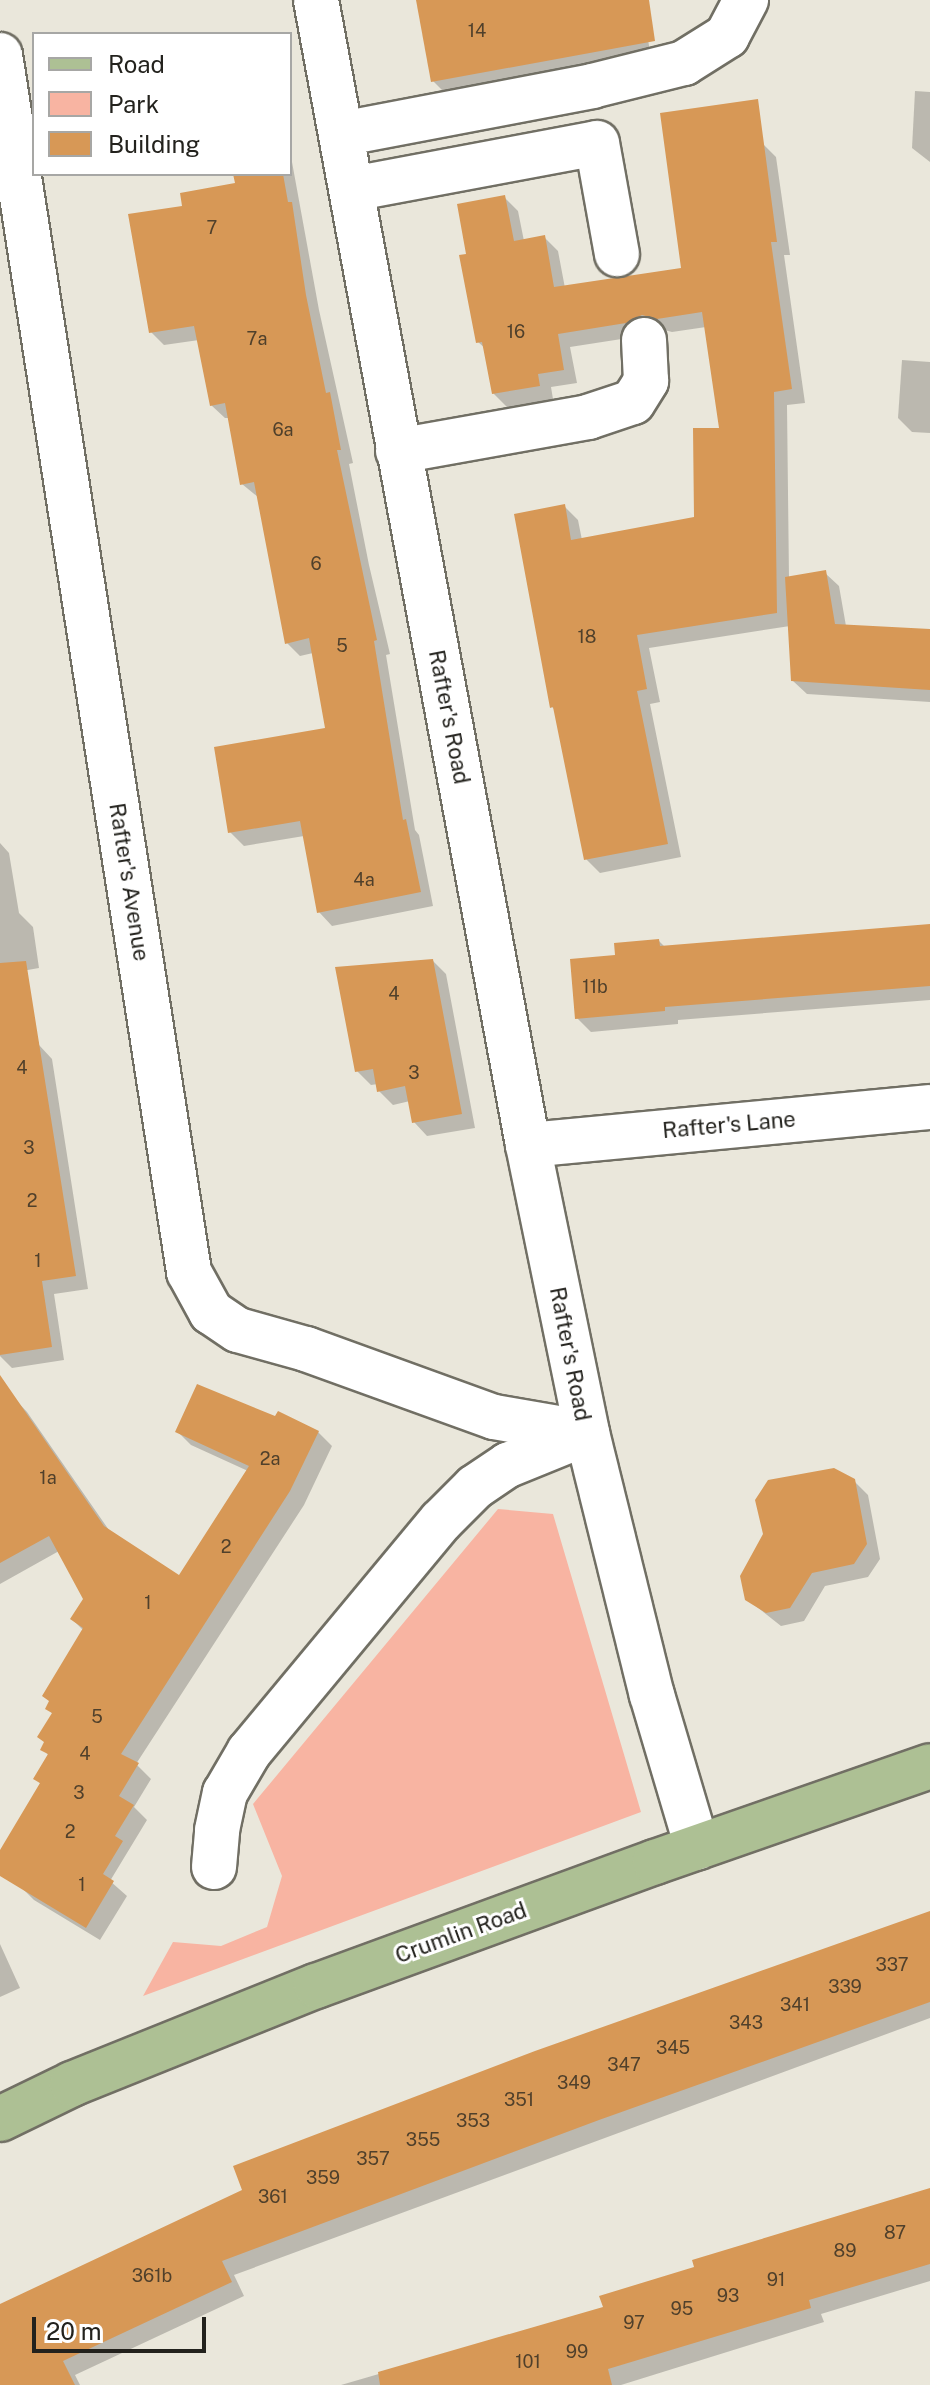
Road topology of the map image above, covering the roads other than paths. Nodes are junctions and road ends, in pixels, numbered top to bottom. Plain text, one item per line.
1 (316, 0) edge
2 (746, 0) edge
3 (0, 55) edge
4 (341, 134) junction
5 (352, 189) junction
6 (617, 254) dead end
7 (644, 340) dead end
8 (398, 451) junction
9 (930, 1107) edge
10 (528, 1145) junction
11 (587, 1433) junction
12 (930, 1766) edge
13 (697, 1847) junction
14 (214, 1867) dead end
15 (0, 2119) edge

1 - 4 street, Rafter's Road
2 - 4 street
3 - 11 street, Rafter's Avenue
4 - 5 street, Rafter's Road
5 - 6 street
5 - 8 street, Rafter's Road
7 - 8 street
8 - 10 street, Rafter's Road
9 - 10 street, Rafter's Lane
10 - 11 street, Rafter's Road
11 - 13 street, Rafter's Road
11 - 14 street, Rafter's Road
12 - 13 main road, Crumlin Road
13 - 15 main road, Crumlin Road

